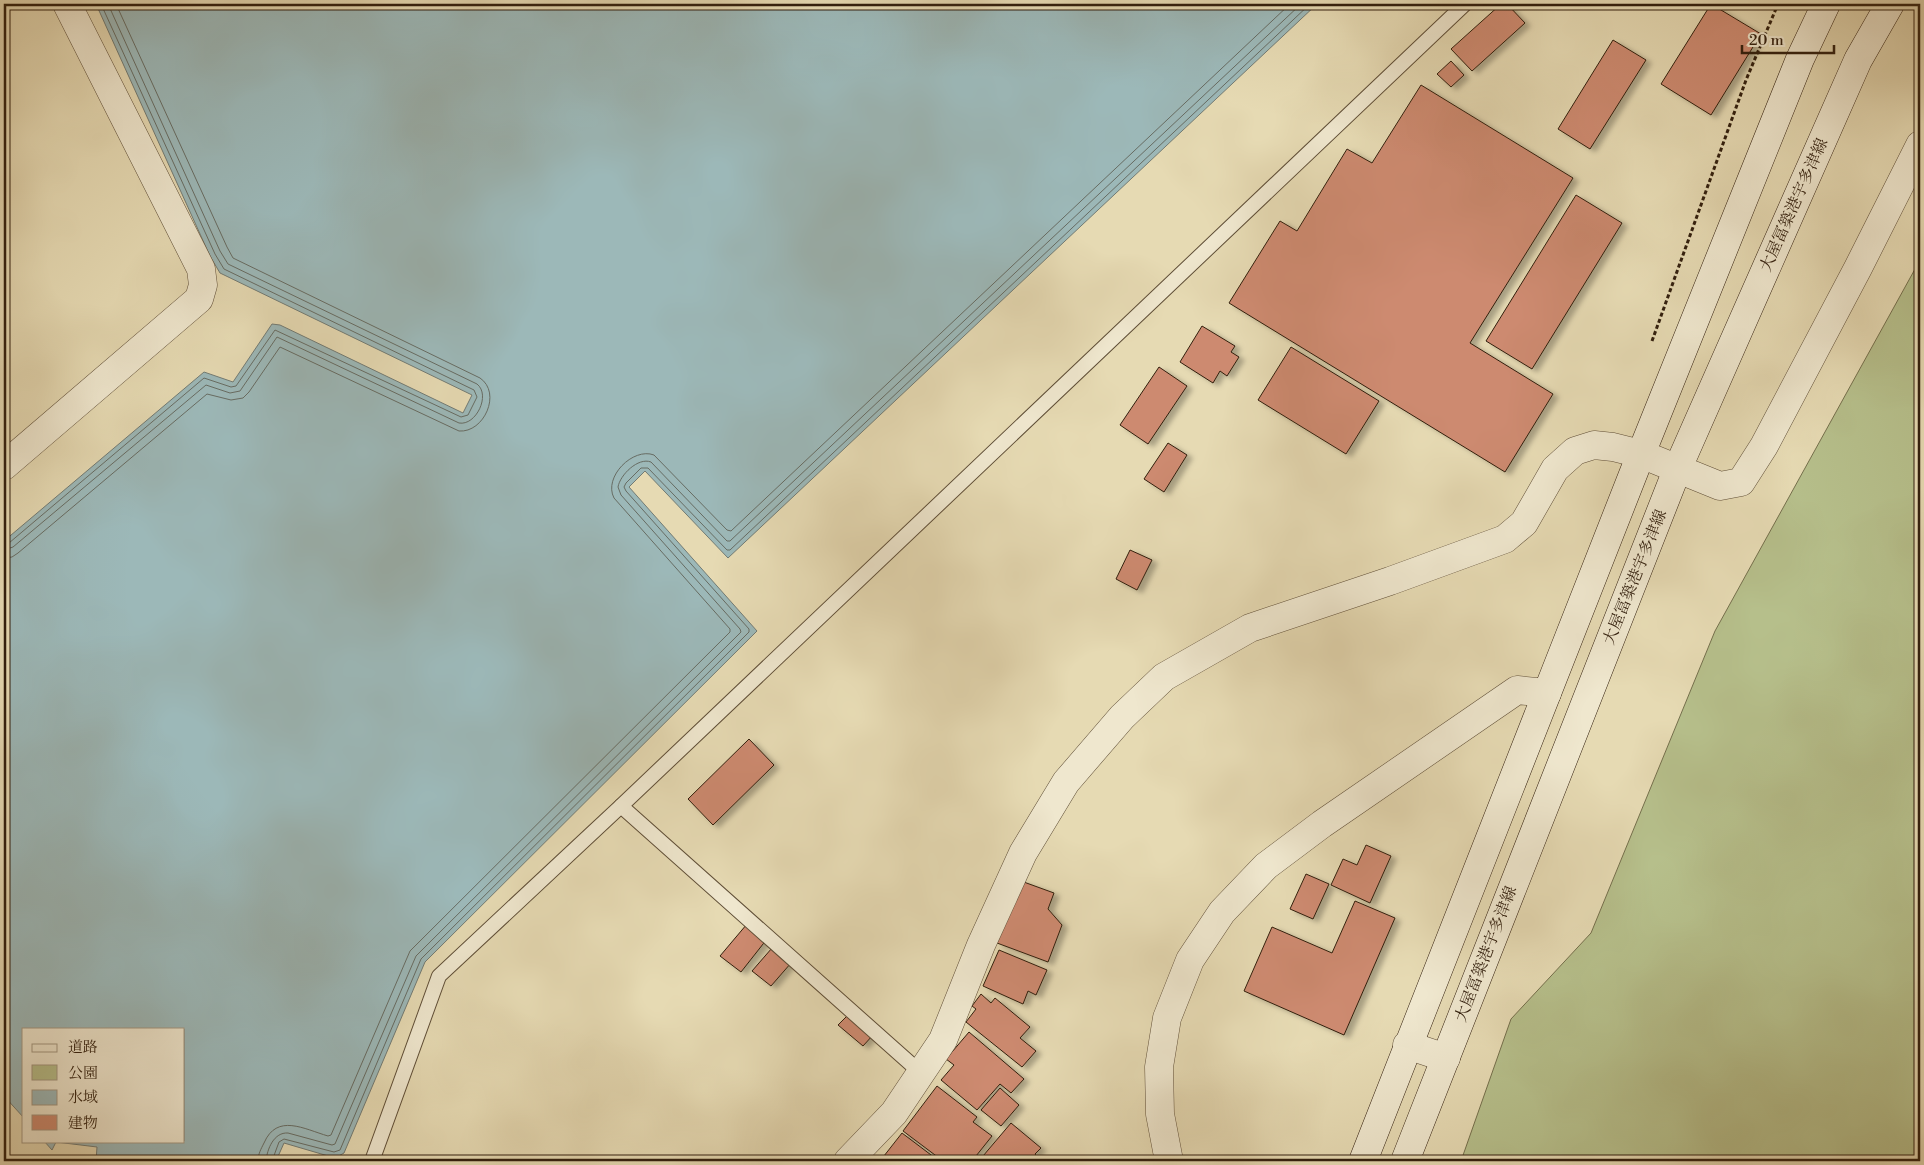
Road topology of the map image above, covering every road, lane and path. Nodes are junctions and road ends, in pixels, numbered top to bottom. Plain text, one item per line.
1 (67, 4) edge
2 (1465, 4) edge
3 (1826, 4) edge
4 (1890, 4) edge
5 (1920, 145) edge
6 (1640, 454) junction
7 (4, 466) edge
8 (1677, 470) junction
9 (1547, 692) junction
10 (621, 806) junction
11 (1408, 1045) junction
12 (1446, 1058) junction
13 (921, 1073) junction
14 (372, 1161) edge
15 (848, 1161) edge
16 (1169, 1161) edge
17 (1363, 1161) edge
18 (1406, 1161) edge

1 - 7 street
2 - 10 lane
3 - 6 street
4 - 8 street, 大屋冨築港宇多津線
5 - 8 street
6 - 8 street
6 - 9 street
6 - 13 street
8 - 12 street, 大屋冨築港宇多津線
9 - 11 street
9 - 16 street
10 - 13 lane
10 - 14 lane
11 - 12 street
11 - 17 street
12 - 18 street, 大屋冨築港宇多津線
13 - 15 street

